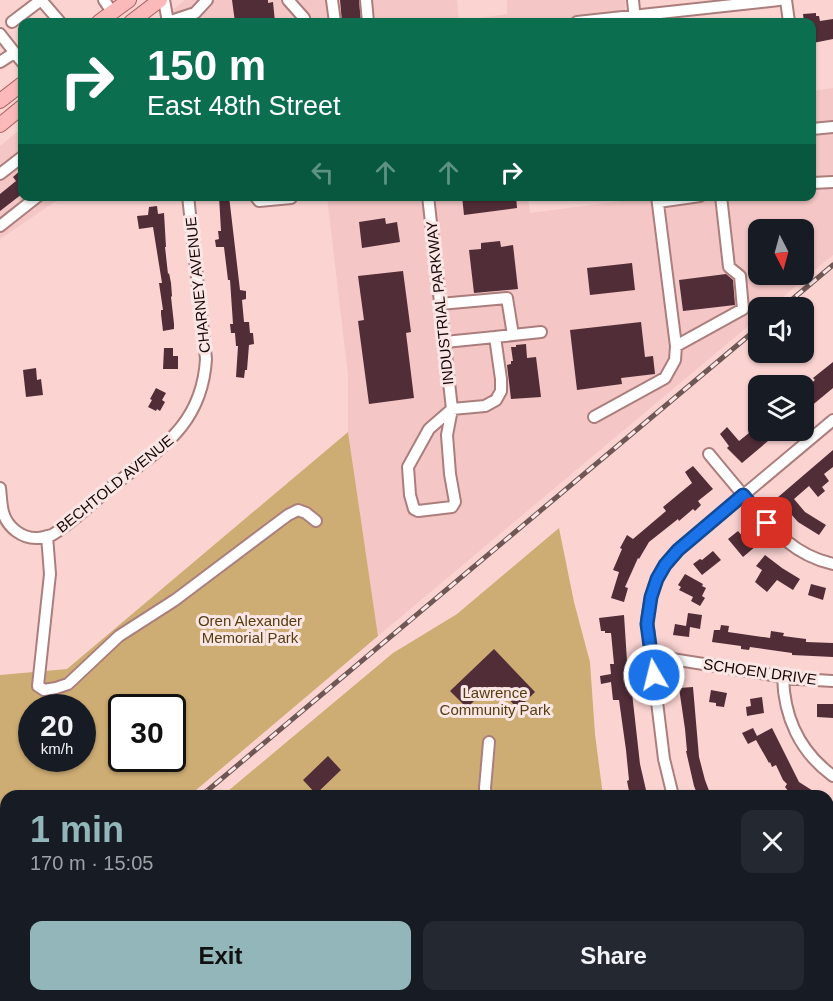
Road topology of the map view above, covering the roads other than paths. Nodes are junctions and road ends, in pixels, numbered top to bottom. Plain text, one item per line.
1 (41, 0) edge
2 (104, 0) edge
3 (129, 0) edge
4 (160, 0) edge
5 (164, 0) edge
6 (207, 0) edge
7 (288, 0) edge
8 (332, 0) edge
9 (366, 0) edge
10 (633, 0) edge
11 (779, 0) edge
12 (786, 0) edge
13 (112, 12) junction
14 (53, 18) edge
15 (104, 18) edge
16 (136, 18) edge
17 (167, 18) edge
18 (180, 18) edge
19 (304, 18) edge
20 (334, 18) edge
21 (368, 18) edge
22 (635, 18) edge
23 (643, 18) edge
24 (788, 18) edge
25 (12, 22) dead end
26 (0, 34) edge
27 (14, 53) junction
28 (18, 58) edge
29 (0, 62) edge
30 (18, 87) edge
31 (0, 101) edge
32 (18, 110) edge
33 (0, 125) edge
34 (833, 127) edge
35 (816, 129) edge
36 (18, 160) edge
37 (0, 174) edge
38 (833, 182) edge
39 (816, 183) edge
40 (32, 201) edge
41 (189, 201) edge
42 (429, 201) edge
43 (658, 201) edge
44 (722, 201) edge
45 (0, 226) edge
46 (440, 304) junction
47 (542, 332) dead end
48 (513, 335) junction
49 (495, 337) junction
50 (445, 342) junction
51 (676, 346) junction
52 (205, 374) joint
53 (452, 409) junction
54 (594, 417) dead end
55 (833, 420) edge
56 (709, 454) dead end
57 (0, 488) edge
58 (743, 495) junction
59 (1, 508) edge
60 (316, 521) dead end
61 (47, 536) junction
62 (833, 564) edge
63 (652, 657) junction
64 (783, 677) junction
65 (833, 681) edge
66 (489, 742) dead end
67 (833, 776) edge
68 (485, 790) edge
69 (672, 790) edge

1 - 14 street
1 - 25 street
2 - 13 street
3 - 13 main road
4 - 16 main road
5 - 17 street
6 - 18 street
7 - 19 street
8 - 20 street
9 - 21 street
10 - 22 street
11 - 23 street
12 - 24 street
13 - 15 main road
26 - 27 street
27 - 28 street
27 - 29 street
30 - 31 main road
32 - 33 main road
34 - 35 street
36 - 37 street
38 - 39 street
40 - 45 street
41 - 52 street, CHARNEY AVENUE
42 - 46 street, INDUSTRIAL PARKWAY
43 - 51 street
44 - 51 street
46 - 48 street
46 - 50 street, INDUSTRIAL PARKWAY
47 - 48 street
48 - 49 street
49 - 50 street
49 - 53 street
50 - 53 street, INDUSTRIAL PARKWAY
51 - 54 street
52 - 61 street, BECHTOLD AVENUE
53 - 53 street, INDUSTRIAL PARKWAY
55 - 58 street
56 - 58 street
57 - 59 street
58 - 62 street
58 - 63 street
59 - 61 street, BECHTOLD AVENUE
60 - 61 street
63 - 64 street, SCHOEN DRIVE
63 - 69 street
64 - 65 street, SCHOEN DRIVE
64 - 67 street
66 - 68 street

